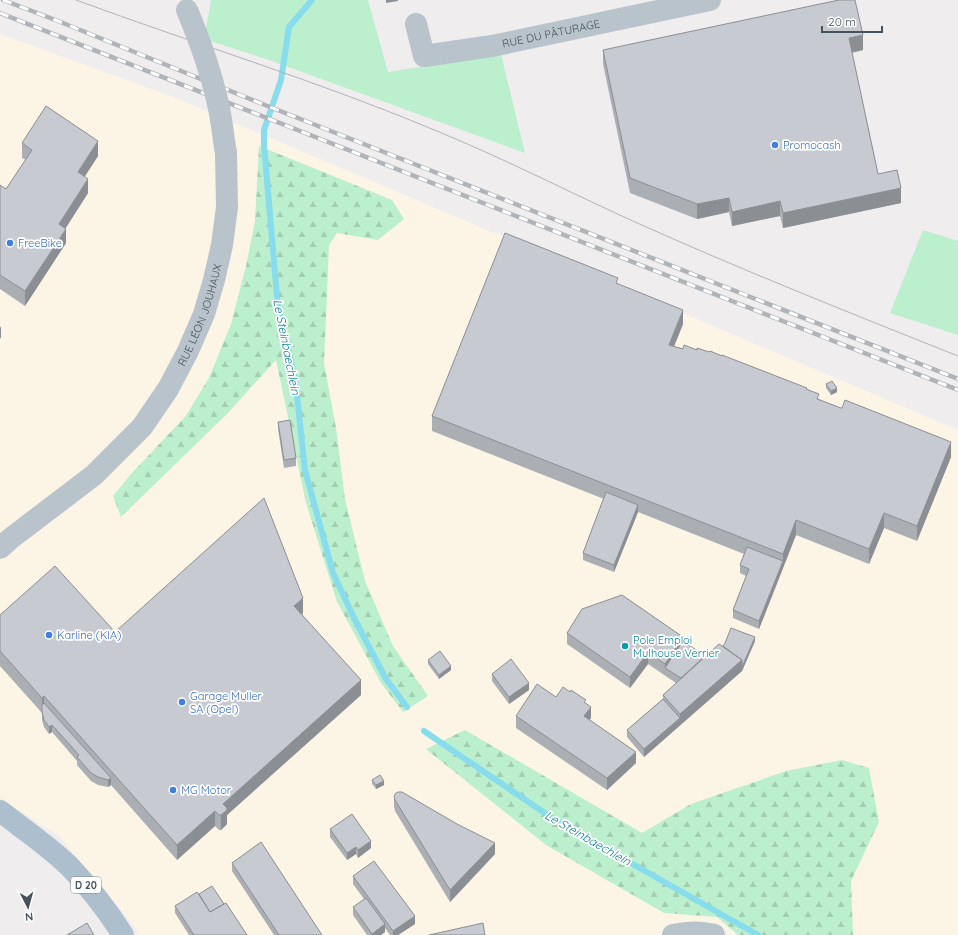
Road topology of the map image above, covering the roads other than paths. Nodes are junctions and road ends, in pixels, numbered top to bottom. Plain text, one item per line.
1 (710, 0) edge
2 (184, 3) edge
3 (416, 24) dead end
4 (0, 548) edge
5 (0, 800) edge
6 (0, 811) edge
7 (40, 842) junction
8 (123, 935) edge
9 (672, 935) edge
10 (714, 935) edge

1 - 3 street, RUE DU PÂTURAGE
2 - 4 street, RUE LÉON JOUHAUX, bridge
5 - 7 street
6 - 7 main road, D 20
7 - 8 main road, D 20
9 - 10 street

